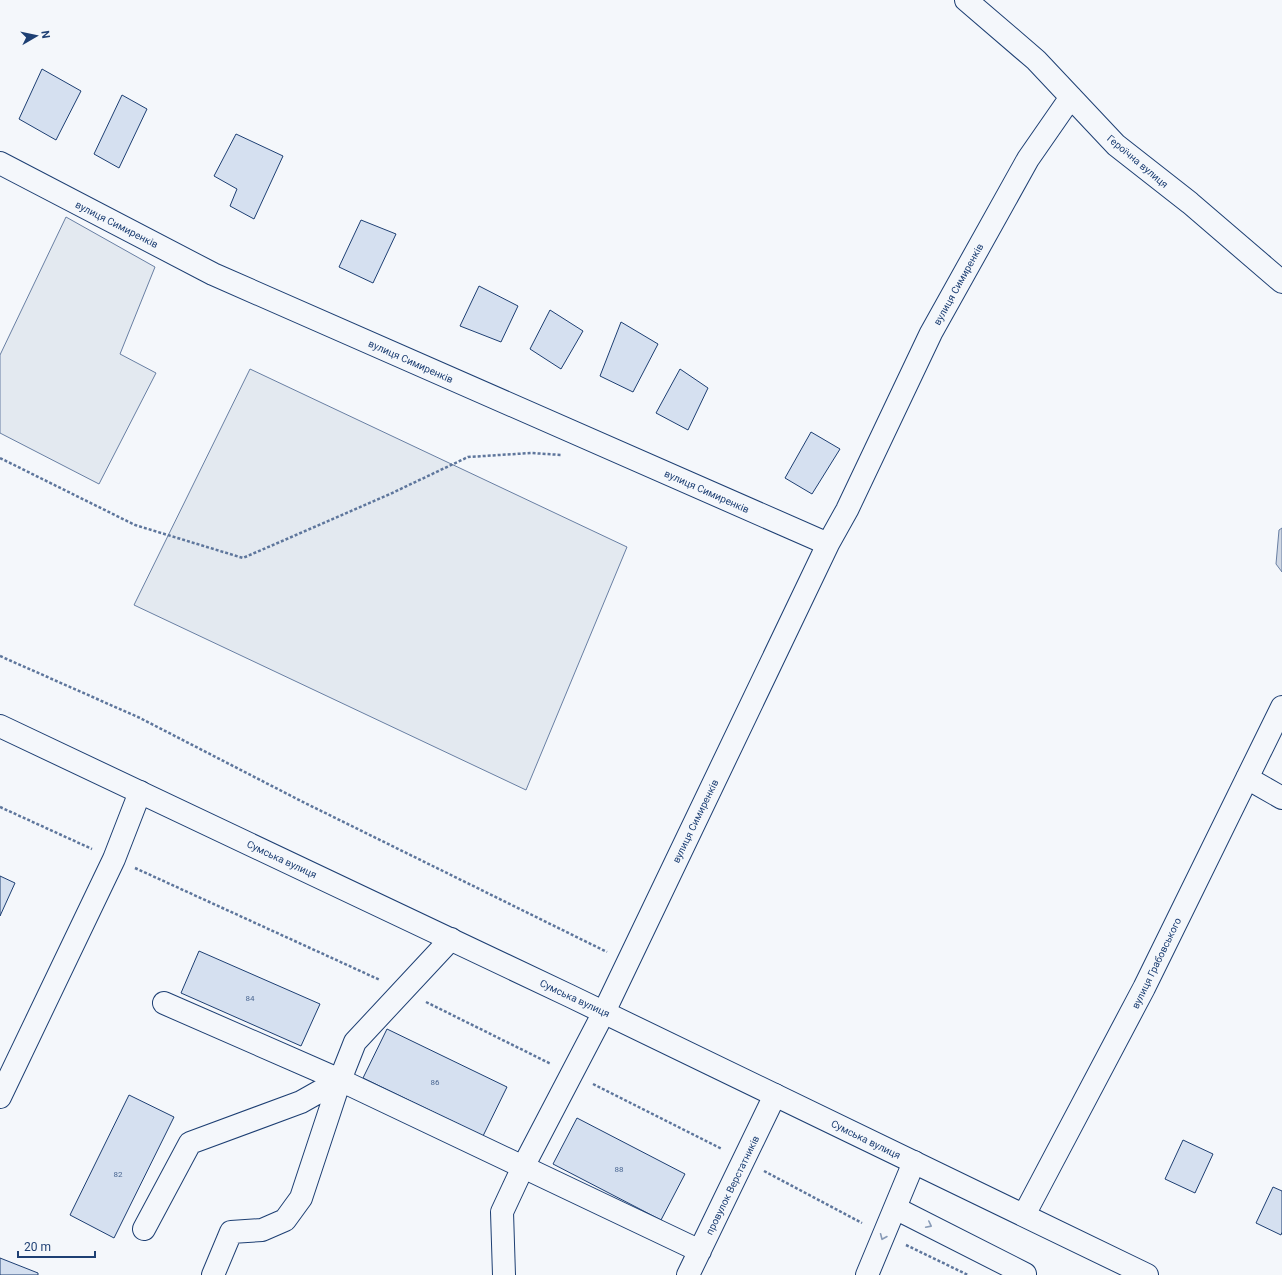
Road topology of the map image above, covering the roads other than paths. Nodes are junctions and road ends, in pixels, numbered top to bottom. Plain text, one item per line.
1 (966, 0) edge
2 (1071, 97) junction
3 (0, 164) edge
4 (1282, 282) edge
5 (828, 544) junction
6 (1282, 707) edge
7 (0, 726) edge
8 (1247, 778) junction
9 (140, 792) junction
10 (1282, 798) edge
11 (450, 939) junction
12 (164, 1003) dead end
13 (604, 1012) junction
14 (340, 1080) junction
15 (775, 1095) junction
16 (0, 1097) edge
17 (914, 1162) junction
18 (523, 1167) junction
19 (895, 1208) junction
20 (1024, 1215) junction
21 (144, 1229) dead end
22 (700, 1250) junction
23 (213, 1275) edge
24 (504, 1275) edge
25 (688, 1275) edge
26 (867, 1275) edge
27 (1025, 1275) edge
28 (1147, 1275) edge

1 - 2 street, Героїчна вулиця
2 - 4 street, Героїчна вулиця
2 - 5 street, вулиця Симиренків
3 - 5 street, вулиця Симиренків
5 - 13 street, вулиця Симиренків
6 - 8 street, вулиця Грабовського
7 - 9 street, Сумська вулиця
8 - 10 street
8 - 20 street, вулиця Грабовського
9 - 11 street, Сумська вулиця
9 - 16 street
11 - 13 street, Сумська вулиця
11 - 14 street
12 - 14 street
13 - 15 street, Сумська вулиця
13 - 18 street, вулиця Симиренків
14 - 18 street
14 - 21 street
14 - 23 street
15 - 17 street, Сумська вулиця
15 - 22 street, провулок Верстатників
17 - 19 street
17 - 20 street, Сумська вулиця
18 - 22 street
18 - 24 street, вулиця Симиренків
19 -> 26 street
19 -> 27 street
20 - 28 street, Сумська вулиця
22 - 25 street, провулок Верстатників

